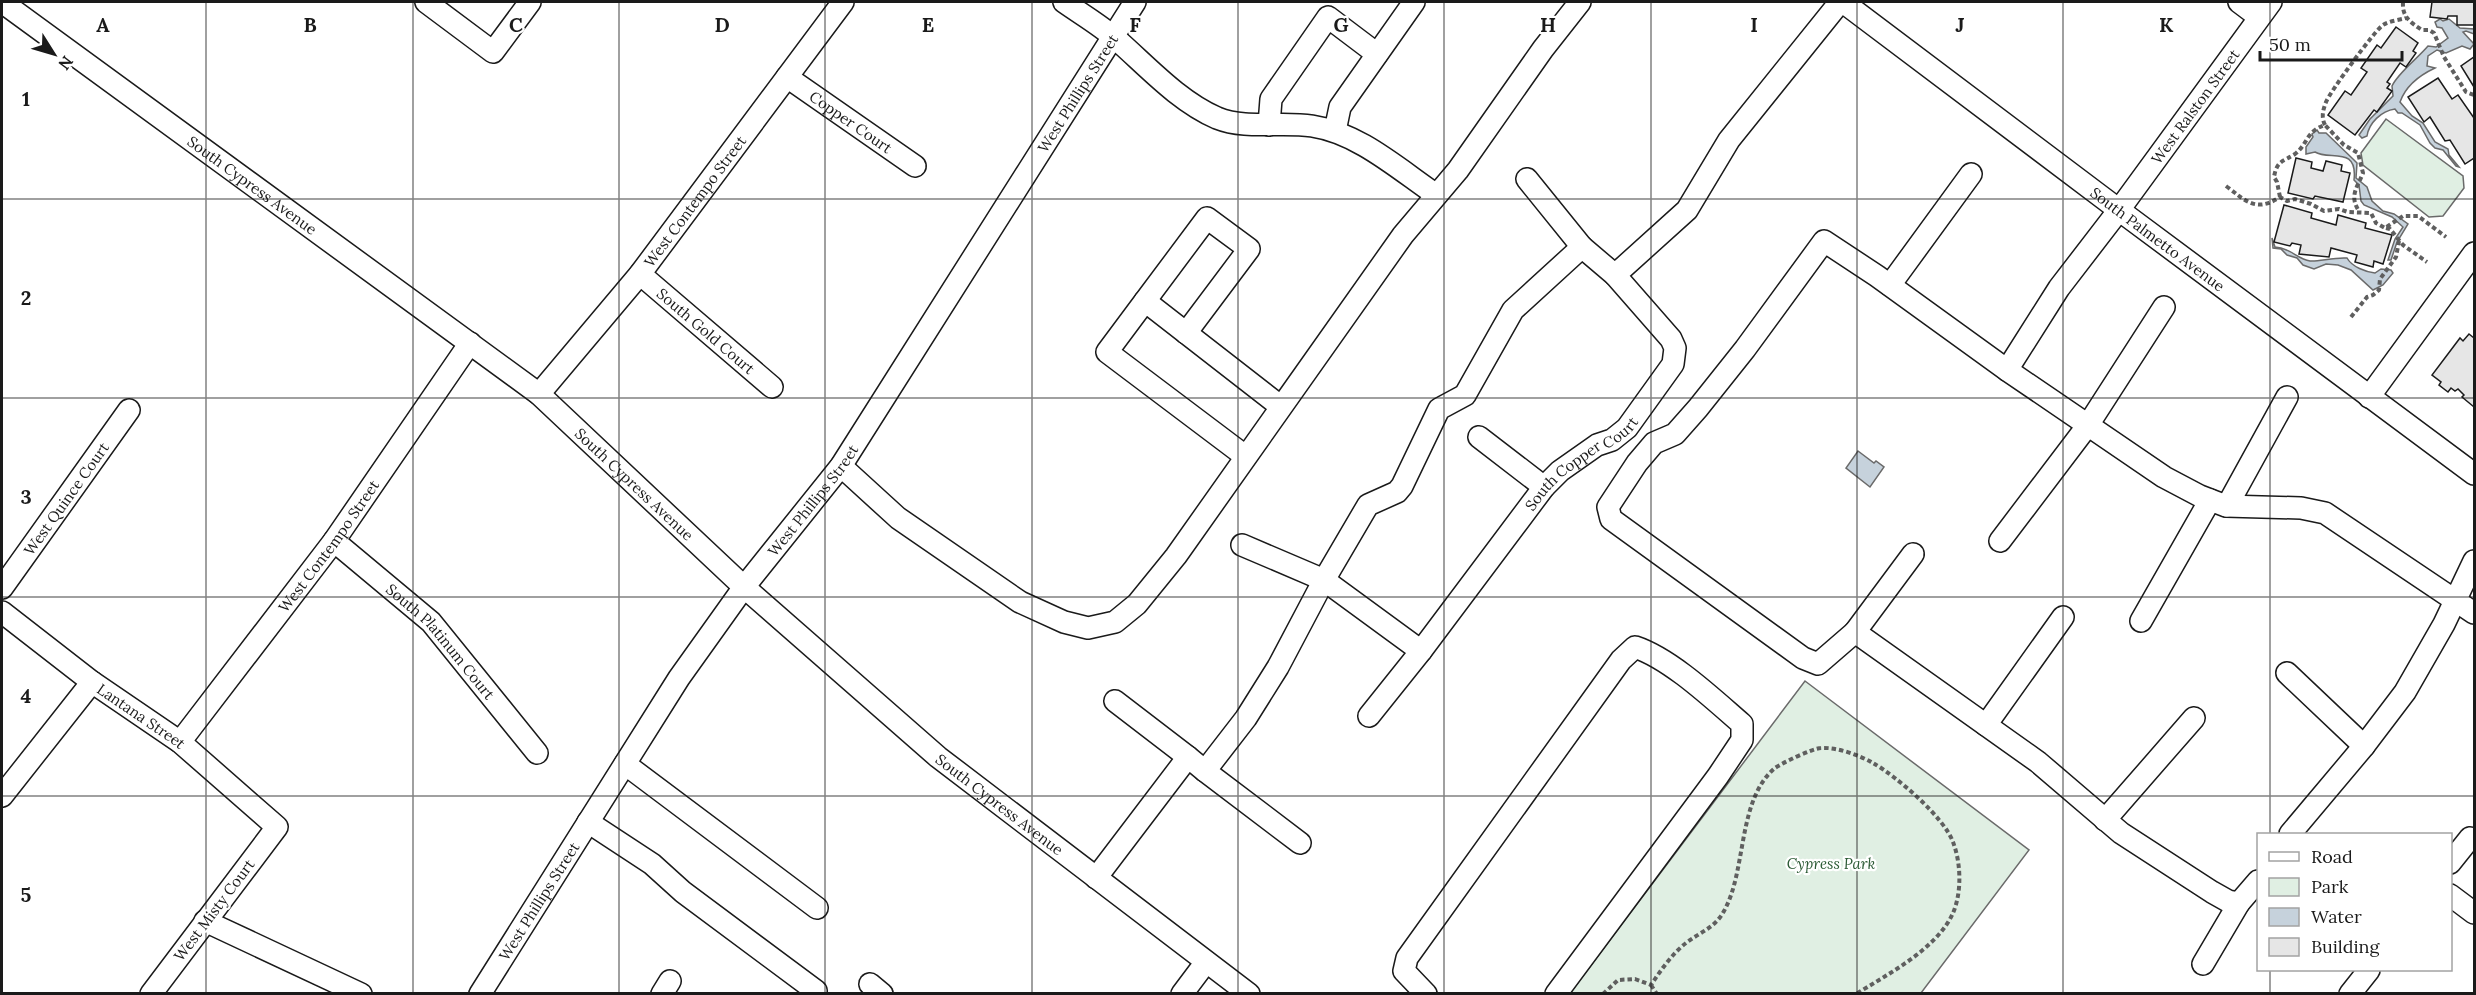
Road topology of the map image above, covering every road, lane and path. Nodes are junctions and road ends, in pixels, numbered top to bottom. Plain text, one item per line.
1 (426, 2) edge
2 (530, 2) edge
3 (843, 2) edge
4 (1064, 2) edge
5 (1135, 2) edge
6 (1414, 2) edge
7 (1580, 2) edge
8 (1842, 2) edge
9 (2239, 2) edge
10 (2403, 2) edge
11 (13, 5) edge
12 (2265, 9) edge
13 (2406, 18) junction
14 (1113, 37) junction
15 (1377, 54) junction
16 (787, 77) junction
17 (2475, 95) edge
18 (1269, 125) junction
19 (2325, 125) junction
20 (1335, 131) junction
21 (915, 166) dead end
22 (1971, 174) dead end
23 (1527, 179) dead end
24 (2226, 186) dead end
25 (1435, 194) junction
26 (2280, 197) junction
27 (2119, 210) junction
28 (2359, 211) junction
29 (2385, 228) junction
30 (2446, 237) dead end
31 (2399, 241) junction
32 (1582, 247) junction
33 (2475, 253) edge
34 (2427, 262) dead end
35 (640, 274) junction
36 (1615, 275) junction
37 (1890, 285) junction
38 (1145, 302) junction
39 (2164, 307) dead end
40 (2351, 317) dead end
41 (1186, 333) junction
42 (470, 343) junction
43 (2007, 370) junction
44 (772, 387) dead end
45 (539, 394) junction
46 (2287, 397) dead end
47 (2368, 397) junction
48 (1280, 406) junction
49 (129, 410) dead end
50 (2088, 425) junction
51 (1479, 437) dead end
52 (1245, 456) junction
53 (841, 466) junction
54 (2475, 474) edge
55 (1544, 487) junction
56 (2219, 503) junction
57 (334, 541) junction
58 (2000, 541) dead end
59 (1242, 545) dead end
60 (1913, 554) dead end
61 (2475, 561) edge
62 (1324, 580) junction
63 (744, 587) junction
64 (2, 588) edge
65 (2455, 599) junction
66 (2, 612) edge
67 (2475, 614) edge
68 (2062, 617) dead end
69 (2141, 621) dead end
70 (1855, 632) junction
71 (1421, 651) junction
72 (2287, 673) dead end
73 (92, 682) junction
74 (1115, 701) dead end
75 (1369, 716) dead end
76 (2194, 718) dead end
77 (1986, 725) junction
78 (180, 742) junction
79 (2364, 746) junction
80 (537, 753) dead end
81 (1188, 757) junction
82 (625, 764) junction
83 (1205, 771) junction
84 (2, 796) edge
85 (2105, 820) junction
86 (588, 822) junction
87 (277, 827) joint
88 (2291, 833) edge
89 (2470, 838) dead end
90 (1300, 843) dead end
91 (2452, 862) edge
92 (1096, 878) junction
93 (2257, 883) edge
94 (2452, 896) edge
95 (2239, 903) junction
96 (818, 908) dead end
97 (2475, 913) edge
98 (205, 921) junction
99 (1206, 962) junction
100 (2203, 964) dead end
101 (2367, 971) edge
102 (1651, 985) junction
103 (485, 991) edge
104 (816, 991) dead end
105 (151, 993) edge
106 (361, 993) edge
107 (1182, 993) edge
108 (1249, 993) edge
109 (1425, 993) edge
110 (1556, 993) edge
111 (1603, 993) edge
112 (1658, 993) edge
113 (1856, 993) edge
114 (2350, 993) edge

1 - 2 street
3 - 16 street, West Contempo Street
4 - 14 street
5 - 14 street, West Phillips Street
6 - 15 street
7 - 25 street
8 - 27 street, South Palmetto Avenue
8 - 36 street
9 - 12 street
10 - 13 path
11 - 42 street, South Cypress Avenue
12 - 27 street, West Ralston Street
13 - 17 path
13 - 19 path
14 - 18 street
14 - 53 street, West Phillips Street
15 - 18 street
15 - 20 street
16 - 21 street, Copper Court
16 - 35 street, West Contempo Street
18 - 20 street
19 - 26 path
19 - 28 path
20 - 25 street
22 - 37 street
23 - 32 street, South Copper Court
24 - 26 path
25 - 48 street
26 - 28 path
27 - 43 street, West Ralston Street
27 - 47 street, South Palmetto Avenue
28 - 29 path
29 - 30 path
29 - 31 path
31 - 34 path
31 - 40 path
32 - 36 street, South Copper Court
32 - 62 street
33 - 47 street
35 - 44 street, South Gold Court
35 - 45 street, West Contempo Street
36 - 55 street, South Copper Court
37 - 43 street
37 - 70 street
38 - 41 street
38 - 41 street
38 - 52 street
39 - 50 street
41 - 48 street
42 - 45 street, South Cypress Avenue
42 - 57 street, West Contempo Street
43 - 50 street
45 - 63 street, South Cypress Avenue
46 - 56 street
47 - 54 street, South Palmetto Avenue
48 - 52 street
49 - 64 street, West Quince Court
50 - 56 street
50 - 58 street
51 - 55 street
52 - 53 street
53 - 63 street, West Phillips Street
55 - 71 street, South Copper Court
56 - 65 street
56 - 69 street
57 - 78 street, West Contempo Street
57 - 80 street, South Platinum Court
59 - 62 street
60 - 70 street
61 - 65 street
62 - 71 street
62 - 83 street
63 - 82 street, West Phillips Street
63 - 92 street, South Cypress Avenue
65 - 67 street
65 - 79 street
66 - 73 street, Lantana Street
68 - 77 street
70 - 77 street
71 - 75 street, South Copper Court
72 - 79 street
73 - 78 street, Lantana Street
73 - 84 street
74 - 81 street
76 - 85 street
77 - 85 street
78 - 87 street, Lantana Street
79 - 88 street
81 - 83 street
81 - 92 street
82 - 86 street, West Phillips Street
82 - 96 street
83 - 90 street
85 - 95 street
86 - 103 street, West Phillips Street
86 - 104 street
87 - 98 street, West Misty Court
89 - 91 street
92 - 99 street, South Cypress Avenue
93 - 95 street
94 - 97 street
95 - 100 street
98 - 105 street, West Misty Court
98 - 106 street
99 - 107 street
99 - 108 street, South Cypress Avenue
101 - 114 street
102 - 111 path
102 - 112 path
102 - 113 path
109 - 110 street

